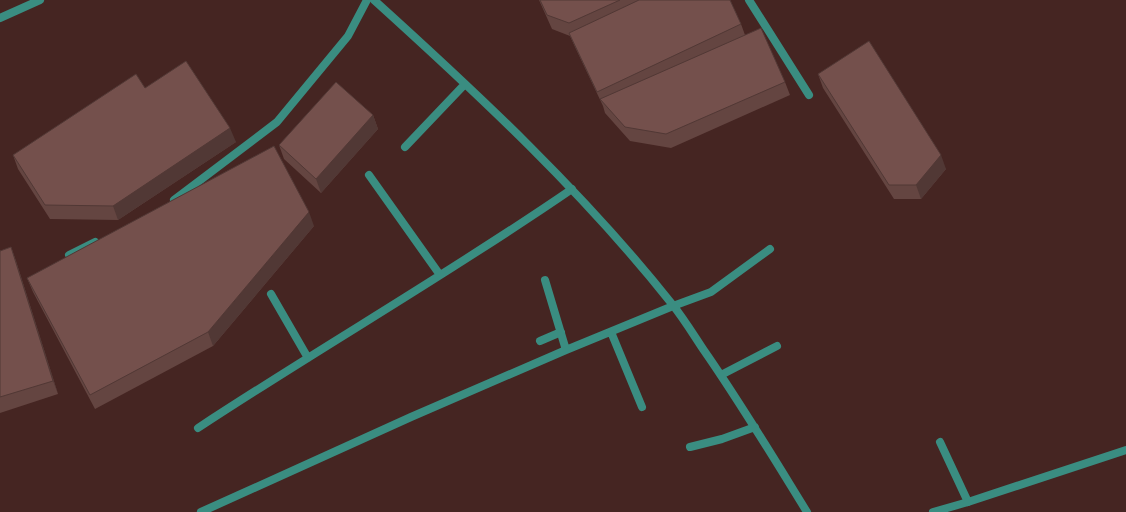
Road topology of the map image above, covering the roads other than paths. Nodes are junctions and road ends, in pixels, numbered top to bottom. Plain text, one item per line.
1 (40, 0) edge
2 (367, 0) edge
3 (374, 0) edge
4 (749, 0) edge
5 (0, 18) edge
6 (465, 84) junction
7 (808, 95) dead end
8 (405, 147) dead end
9 (369, 175) dead end
10 (572, 189) junction
11 (164, 206) edge
12 (103, 238) edge
13 (770, 249) dead end
14 (69, 255) edge
15 (440, 275) junction
16 (545, 280) dead end
17 (271, 294) dead end
18 (673, 306) junction
19 (562, 332) junction
20 (611, 332) junction
21 (540, 341) dead end
22 (777, 346) dead end
23 (566, 350) junction
24 (308, 358) junction
25 (721, 375) junction
26 (642, 407) dead end
27 (755, 427) junction
28 (198, 428) dead end
29 (940, 442) dead end
30 (690, 447) dead end
31 (1126, 450) edge
32 (968, 502) junction
33 (201, 512) edge
34 (807, 512) edge
35 (932, 512) edge

1 - 5 street
2 - 11 street
3 - 6 street
4 - 7 street
6 - 8 street
6 - 10 street
9 - 15 street
10 - 15 street
10 - 18 street
12 - 14 street
13 - 18 street
15 - 24 street
16 - 19 street
17 - 24 street
18 - 20 street
18 - 25 street
19 - 21 street
19 - 23 street
20 - 23 street
20 - 26 street
22 - 25 street
23 - 33 street
24 - 28 street
25 - 27 street
27 - 30 street
27 - 34 street
29 - 32 street
31 - 32 street
32 - 35 street

